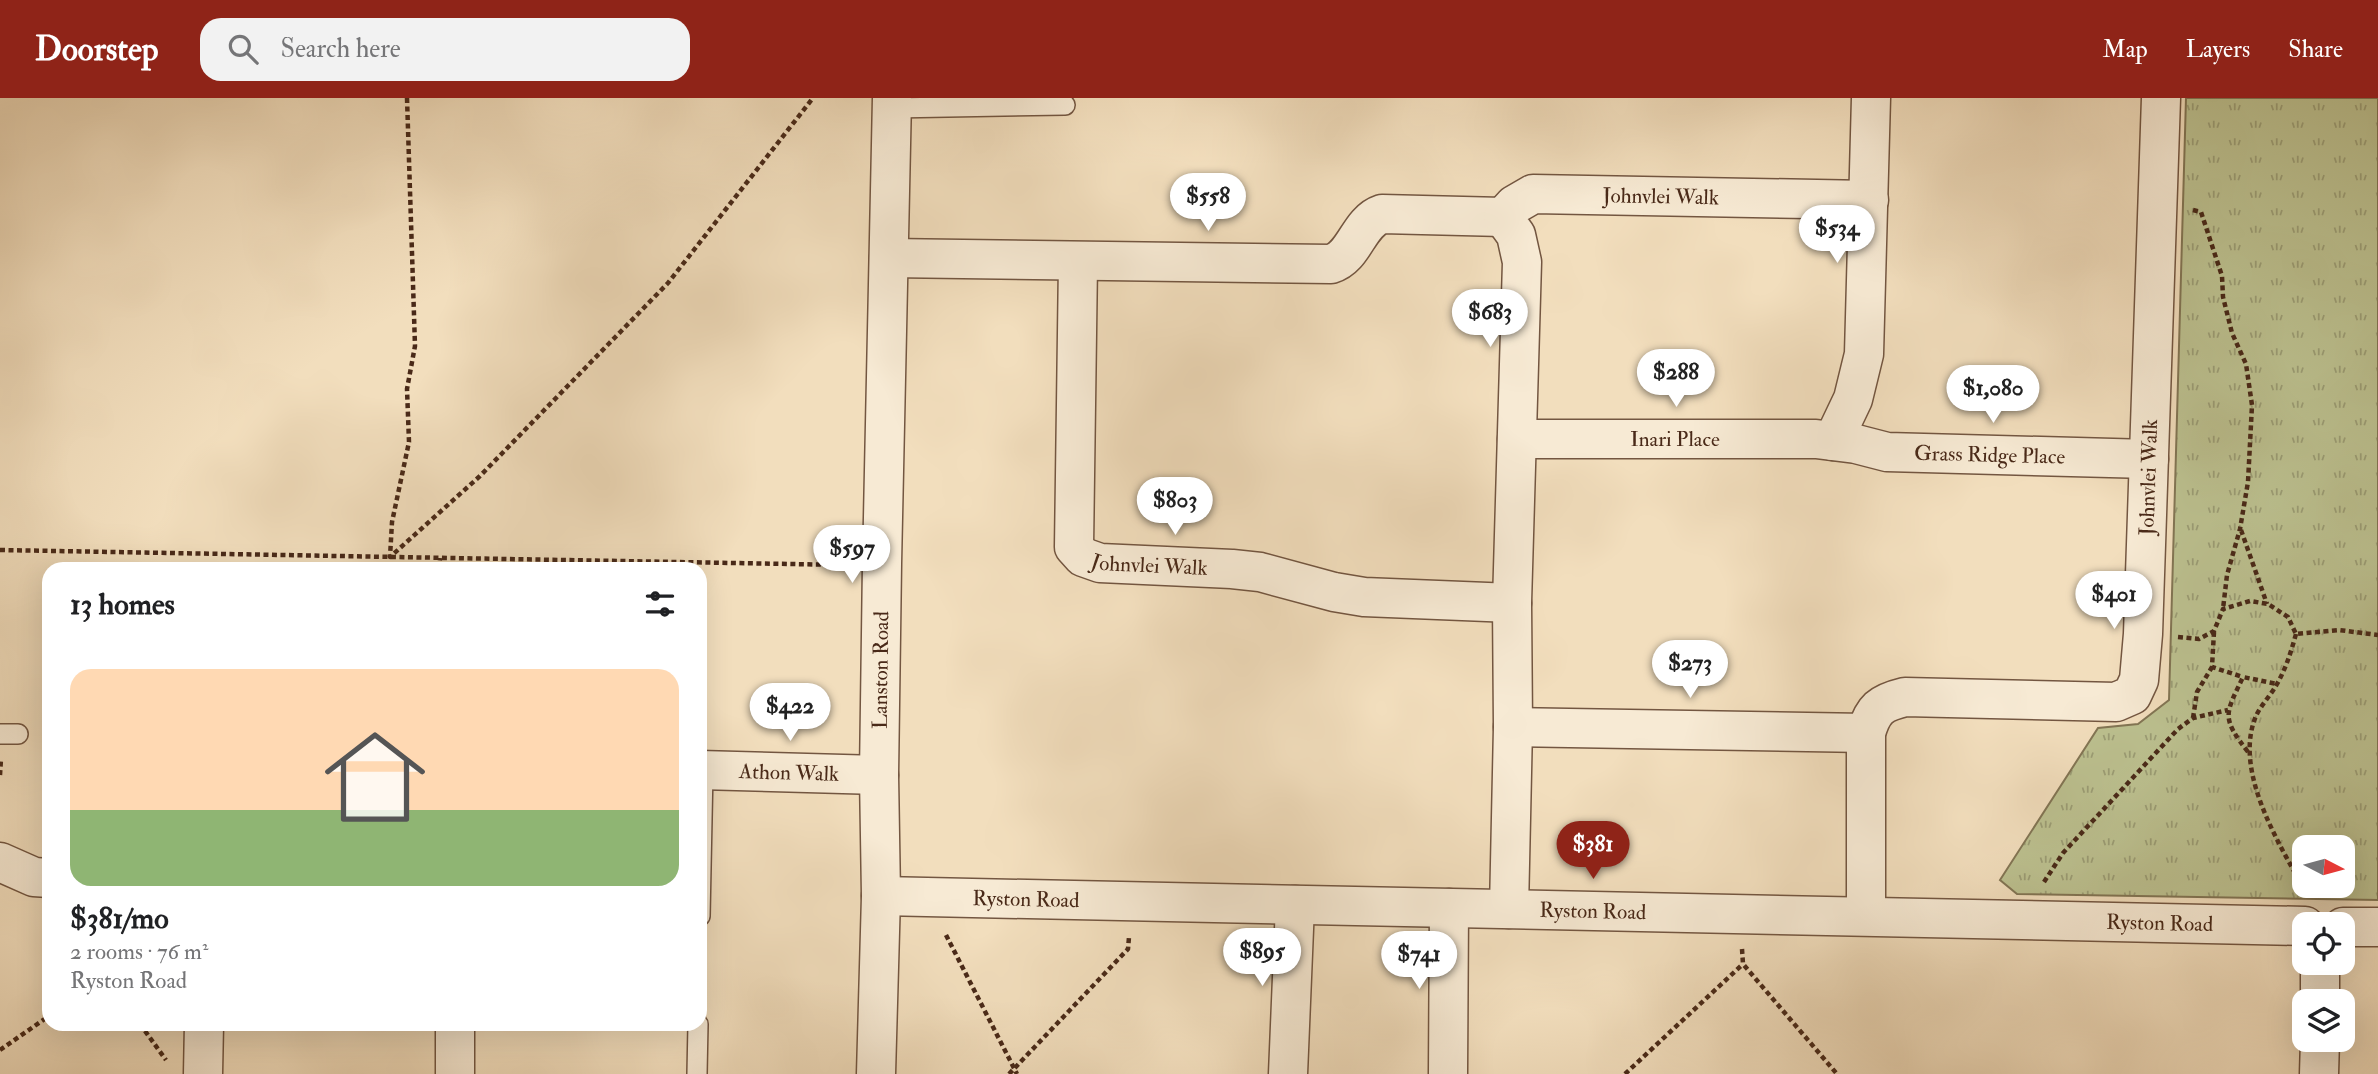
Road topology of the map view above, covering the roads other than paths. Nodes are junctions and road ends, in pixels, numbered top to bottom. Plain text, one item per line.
1 (1871, 98) edge
2 (2161, 98) edge
3 (892, 103) edge
4 (1065, 105) dead end
5 (1869, 200) junction
6 (1503, 217) junction
7 (889, 258) junction
8 (1078, 262) junction
9 (1517, 439) junction
10 (1833, 441) junction
11 (2149, 459) junction
12 (1512, 603) junction
13 (1513, 727) junction
14 (1866, 733) junction
15 (707, 770) edge
16 (879, 775) junction
17 (0, 862) edge
18 (42, 878) edge
19 (881, 896) junction
20 (1294, 905) junction
21 (1449, 908) junction
22 (1509, 909) junction
23 (2305, 909) edge
24 (1866, 916) junction
25 (2355, 927) edge
26 (2378, 927) edge
27 (204, 1031) edge
28 (455, 1031) edge
29 (698, 1031) edge
30 (2320, 1052) edge
31 (203, 1074) edge
32 (455, 1074) edge
33 (697, 1074) edge
34 (876, 1074) edge
35 (1288, 1074) edge
36 (1447, 1074) edge
37 (2319, 1074) edge

1 - 5 street
2 - 11 street, Johnvlei Walk
3 - 4 lane
3 - 7 street, Lanston Road
5 - 6 street, Johnvlei Walk
5 - 10 street
6 - 8 street
6 - 9 street
7 - 8 street
7 - 16 street, Lanston Road
8 - 12 street, Johnvlei Walk
9 - 10 street, Inari Place
9 - 12 street
10 - 11 street, Grass Ridge Place
11 - 14 street, Johnvlei Walk
12 - 13 street
13 - 14 street
13 - 22 street
14 - 24 street
15 - 16 street, Athon Walk
16 - 19 street, Lanston Road
17 - 18 street
19 - 20 street, Ryston Road
19 - 34 street, Lanston Road
20 - 21 street, Ryston Road
20 - 35 street
21 - 22 street, Ryston Road
21 - 36 street
22 - 24 street, Ryston Road
23 - 24 street, Ryston Road
25 - 26 street
27 - 31 street
28 - 32 street
29 - 33 lane
30 - 37 street

